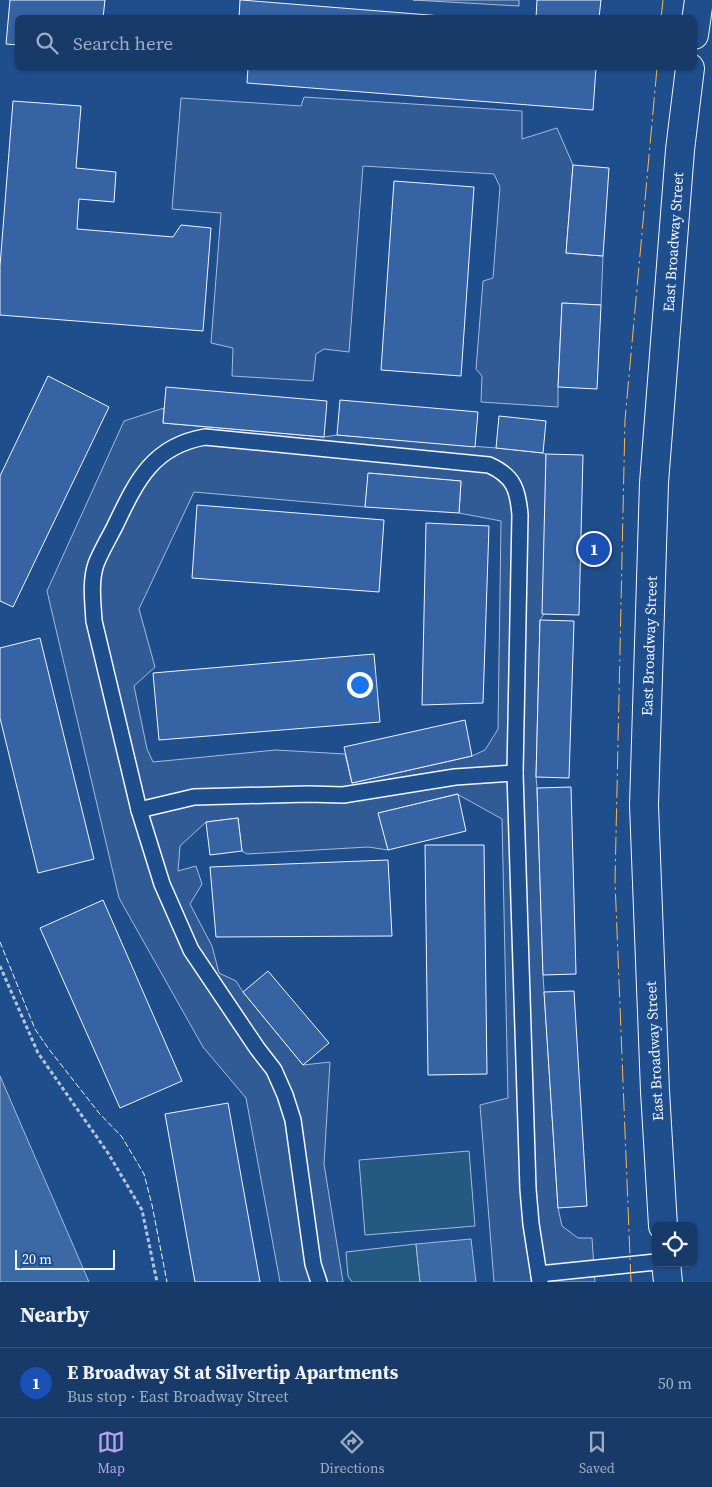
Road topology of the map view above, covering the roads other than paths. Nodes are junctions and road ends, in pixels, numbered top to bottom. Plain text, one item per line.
1 (699, 0) edge
2 (697, 15) edge
3 (690, 70) edge
4 (515, 774) junction
5 (139, 810) junction
6 (664, 1222) edge
7 (652, 1263) edge
8 (666, 1267) edge
9 (540, 1278) edge
10 (319, 1282) edge
11 (668, 1282) edge

1 - 2 main road
3 - 6 main road, East Broadway Street
4 - 5 lane
4 - 5 lane
4 - 9 lane
5 - 10 lane
7 - 9 lane
8 - 11 main road

